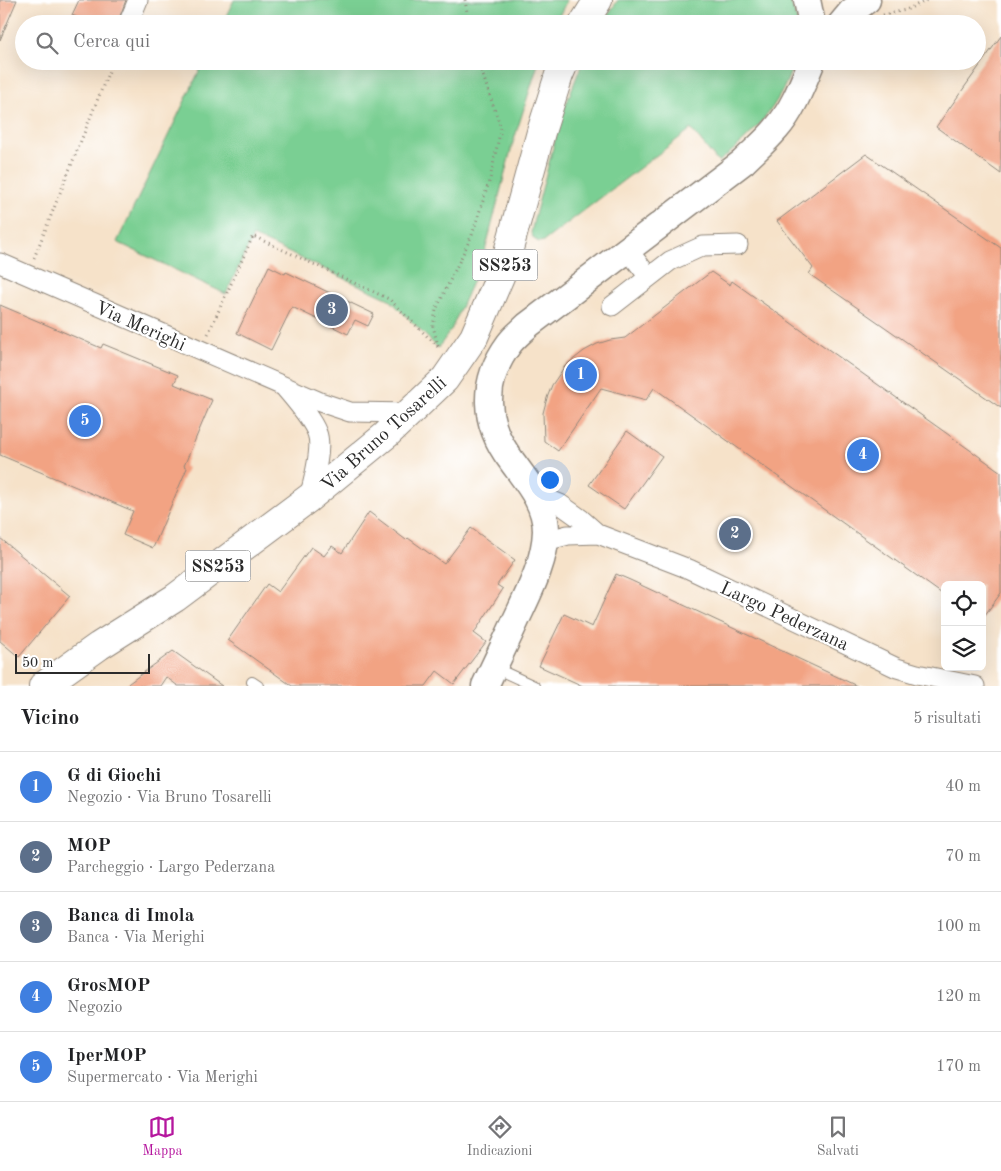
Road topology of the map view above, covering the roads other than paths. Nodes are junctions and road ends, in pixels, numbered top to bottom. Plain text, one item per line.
1 (138, 0) edge
2 (598, 0) edge
3 (807, 0) edge
4 (872, 8) edge
5 (132, 15) edge
6 (589, 15) edge
7 (810, 15) edge
8 (848, 15) edge
9 (561, 70) edge
10 (808, 70) edge
11 (738, 246) dead end
12 (627, 250) junction
13 (0, 263) edge
14 (649, 277) junction
15 (612, 306) dead end
16 (282, 386) junction
17 (411, 413) junction
18 (534, 494) junction
19 (309, 498) junction
20 (598, 534) junction
21 (545, 541) junction
22 (489, 677) edge
23 (43, 686) edge
24 (534, 686) edge
25 (974, 686) edge

1 - 5 street
2 - 6 main road
3 - 7 main road
4 - 8 main road
9 - 17 main road, Via Bruno Tosarelli / SS253
10 - 12 main road
11 - 14 street
12 - 14 street
12 - 18 main road
13 - 16 street, Via Merighi
14 - 15 street
16 - 17 street, Via Merighi
16 - 19 street, Via Merighi
17 - 19 main road, Via Bruno Tosarelli / SS253
18 - 20 street, Largo Pederzana
18 - 21 main road
19 - 23 main road, Via Bruno Tosarelli / SS253
20 - 21 street, Largo Pederzana
20 - 25 street, Largo Pederzana
21 - 22 main road
22 - 24 lane

